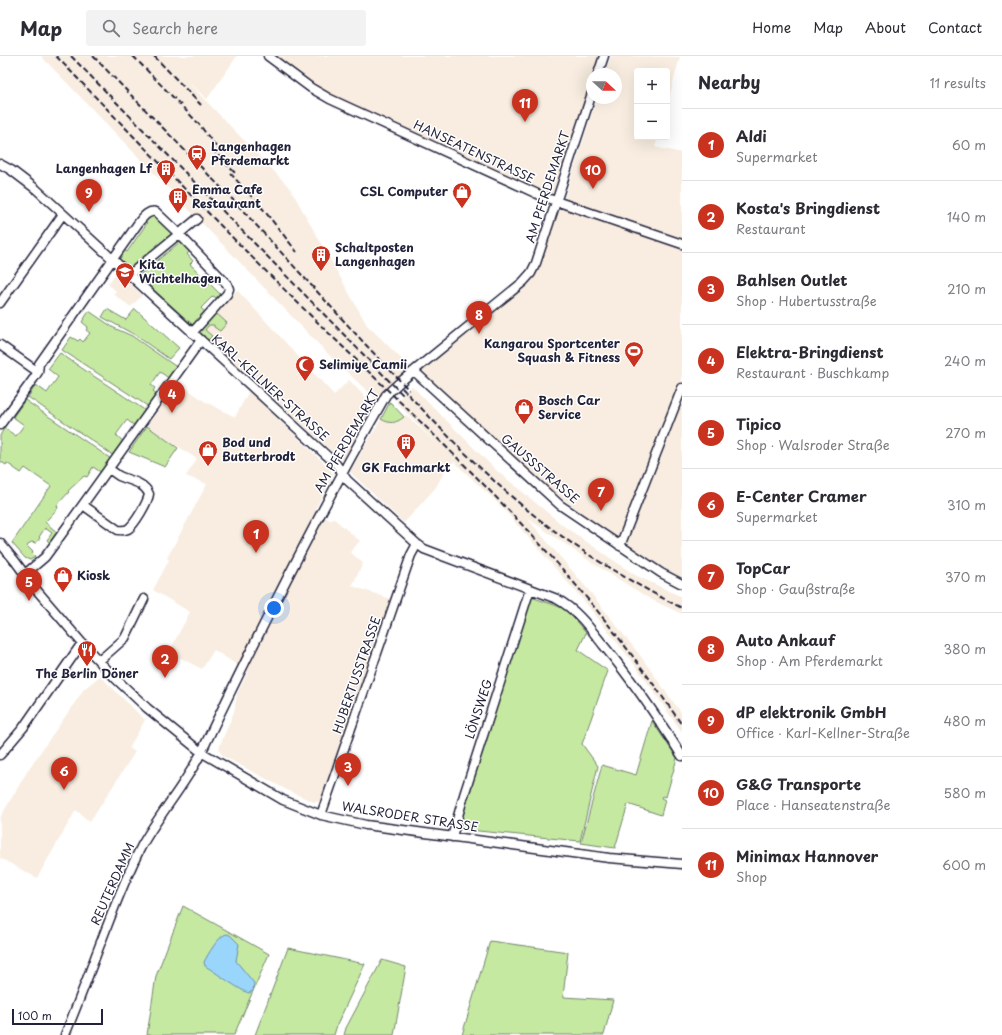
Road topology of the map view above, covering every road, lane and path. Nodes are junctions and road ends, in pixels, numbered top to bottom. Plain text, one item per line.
1 (268, 56) edge
2 (604, 56) edge
3 (600, 68) edge
4 (588, 104) edge
5 (0, 164) edge
6 (556, 202) junction
7 (63, 214) junction
8 (197, 219) dead end
9 (179, 234) junction
10 (682, 244) edge
11 (113, 260) junction
12 (129, 275) junction
13 (0, 303) edge
14 (192, 332) junction
15 (200, 340) junction
16 (0, 345) edge
17 (414, 371) junction
18 (38, 372) junction
19 (682, 388) edge
20 (0, 425) edge
21 (109, 469) junction
22 (342, 472) junction
23 (83, 505) junction
24 (0, 543) edge
25 (417, 544) junction
26 (620, 546) junction
27 (25, 574) junction
28 (682, 584) edge
29 (530, 589) junction
30 (144, 599) dead end
31 (82, 643) junction
32 (99, 661) junction
33 (201, 752) junction
34 (0, 755) edge
35 (682, 756) edge
36 (321, 815) junction
37 (452, 837) junction
38 (682, 864) edge
39 (65, 1035) edge

1 - 6 street, HANSEATENSTRASSE
2 - 3 street
4 - 6 street, AM PFERDEMARKT
5 - 7 street, KARL-KELLNER-STRASSE
6 - 10 street, HANSEATENSTRASSE
6 - 17 street, AM PFERDEMARKT
7 - 11 street, KARL-KELLNER-STRASSE
7 - 13 street
8 - 9 street
9 - 11 street
9 - 12 street
9 - 14 street
11 - 12 street, KARL-KELLNER-STRASSE
11 - 18 street
12 - 14 street, KARL-KELLNER-STRASSE
14 - 15 street, KARL-KELLNER-STRASSE
15 - 21 street
15 - 22 street, KARL-KELLNER-STRASSE
16 - 18 street
17 - 22 street, AM PFERDEMARKT
17 - 26 street, GAUSSSTRASSE
18 - 20 street
19 - 26 street
21 - 23 street
21 - 23 street
22 - 25 street, KARL-KELLNER-STRASSE
22 - 33 street, AM PFERDEMARKT
23 - 27 street
24 - 27 street, WALSRODER STRASSE
25 - 29 street, KARL-KELLNER-STRASSE
25 - 36 street, HUBERTUSSTRASSE
26 - 28 street, GAUSSSTRASSE
27 - 31 street, WALSRODER STRASSE
29 - 35 street, KARL-KELLNER-STRASSE
29 - 37 street, LÖNSWEG
30 - 32 street
31 - 32 street, WALSRODER STRASSE
31 - 34 street
32 - 33 street, WALSRODER STRASSE
33 - 36 street, WALSRODER STRASSE
33 - 39 street, REUTERDAMM
36 - 37 street, WALSRODER STRASSE
37 - 38 street, WALSRODER STRASSE

